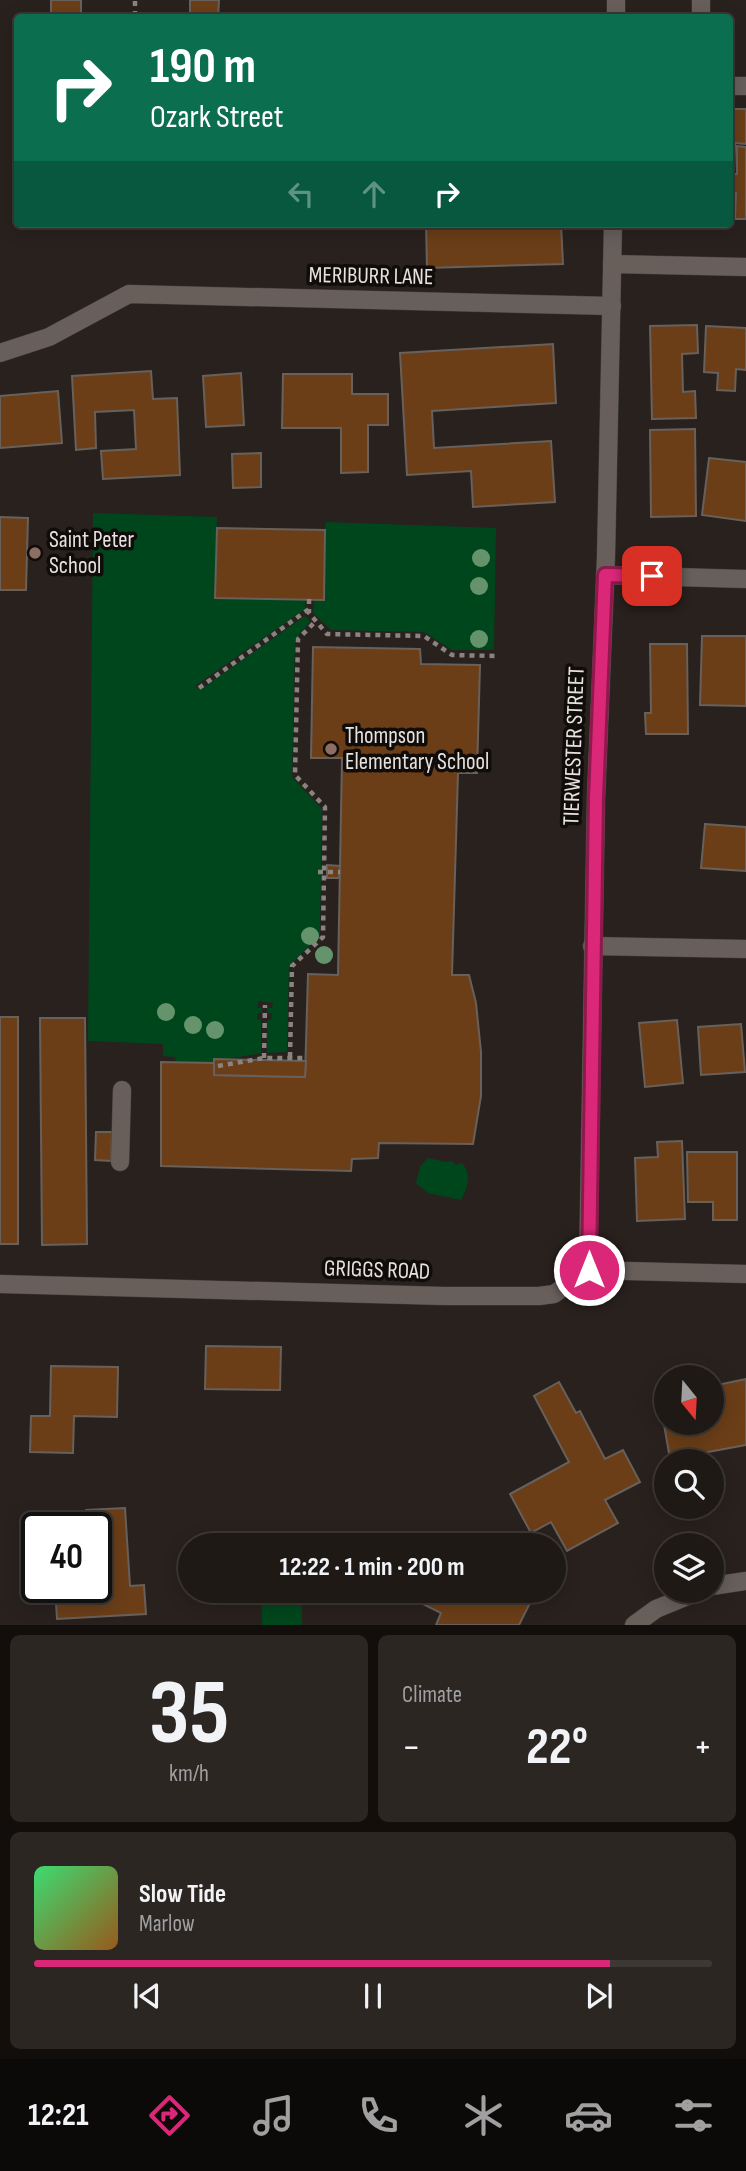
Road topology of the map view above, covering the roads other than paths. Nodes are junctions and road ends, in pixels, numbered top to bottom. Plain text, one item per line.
1 (613, 228) edge
2 (612, 264) junction
3 (746, 267) edge
4 (612, 306) junction
5 (0, 353) edge
6 (605, 575) junction
7 (746, 579) edge
8 (592, 946) junction
9 (746, 949) edge
10 (122, 1090) dead end
11 (120, 1162) dead end
12 (589, 1270) junction
13 (746, 1274) edge
14 (0, 1284) edge
15 (746, 1581) edge
16 (724, 1584) edge
17 (671, 1603) edge
18 (634, 1625) edge

1 - 2 street, TIERWESTER STREET
2 - 3 street
2 - 4 street, TIERWESTER STREET
4 - 5 street, MERIBURR LANE
4 - 6 street, TIERWESTER STREET
6 - 7 street
6 - 8 street, TIERWESTER STREET
8 - 9 street
8 - 12 street, TIERWESTER STREET
10 - 11 street
12 - 13 street
12 - 14 street, GRIGGS ROAD
15 - 16 street
17 - 18 street

